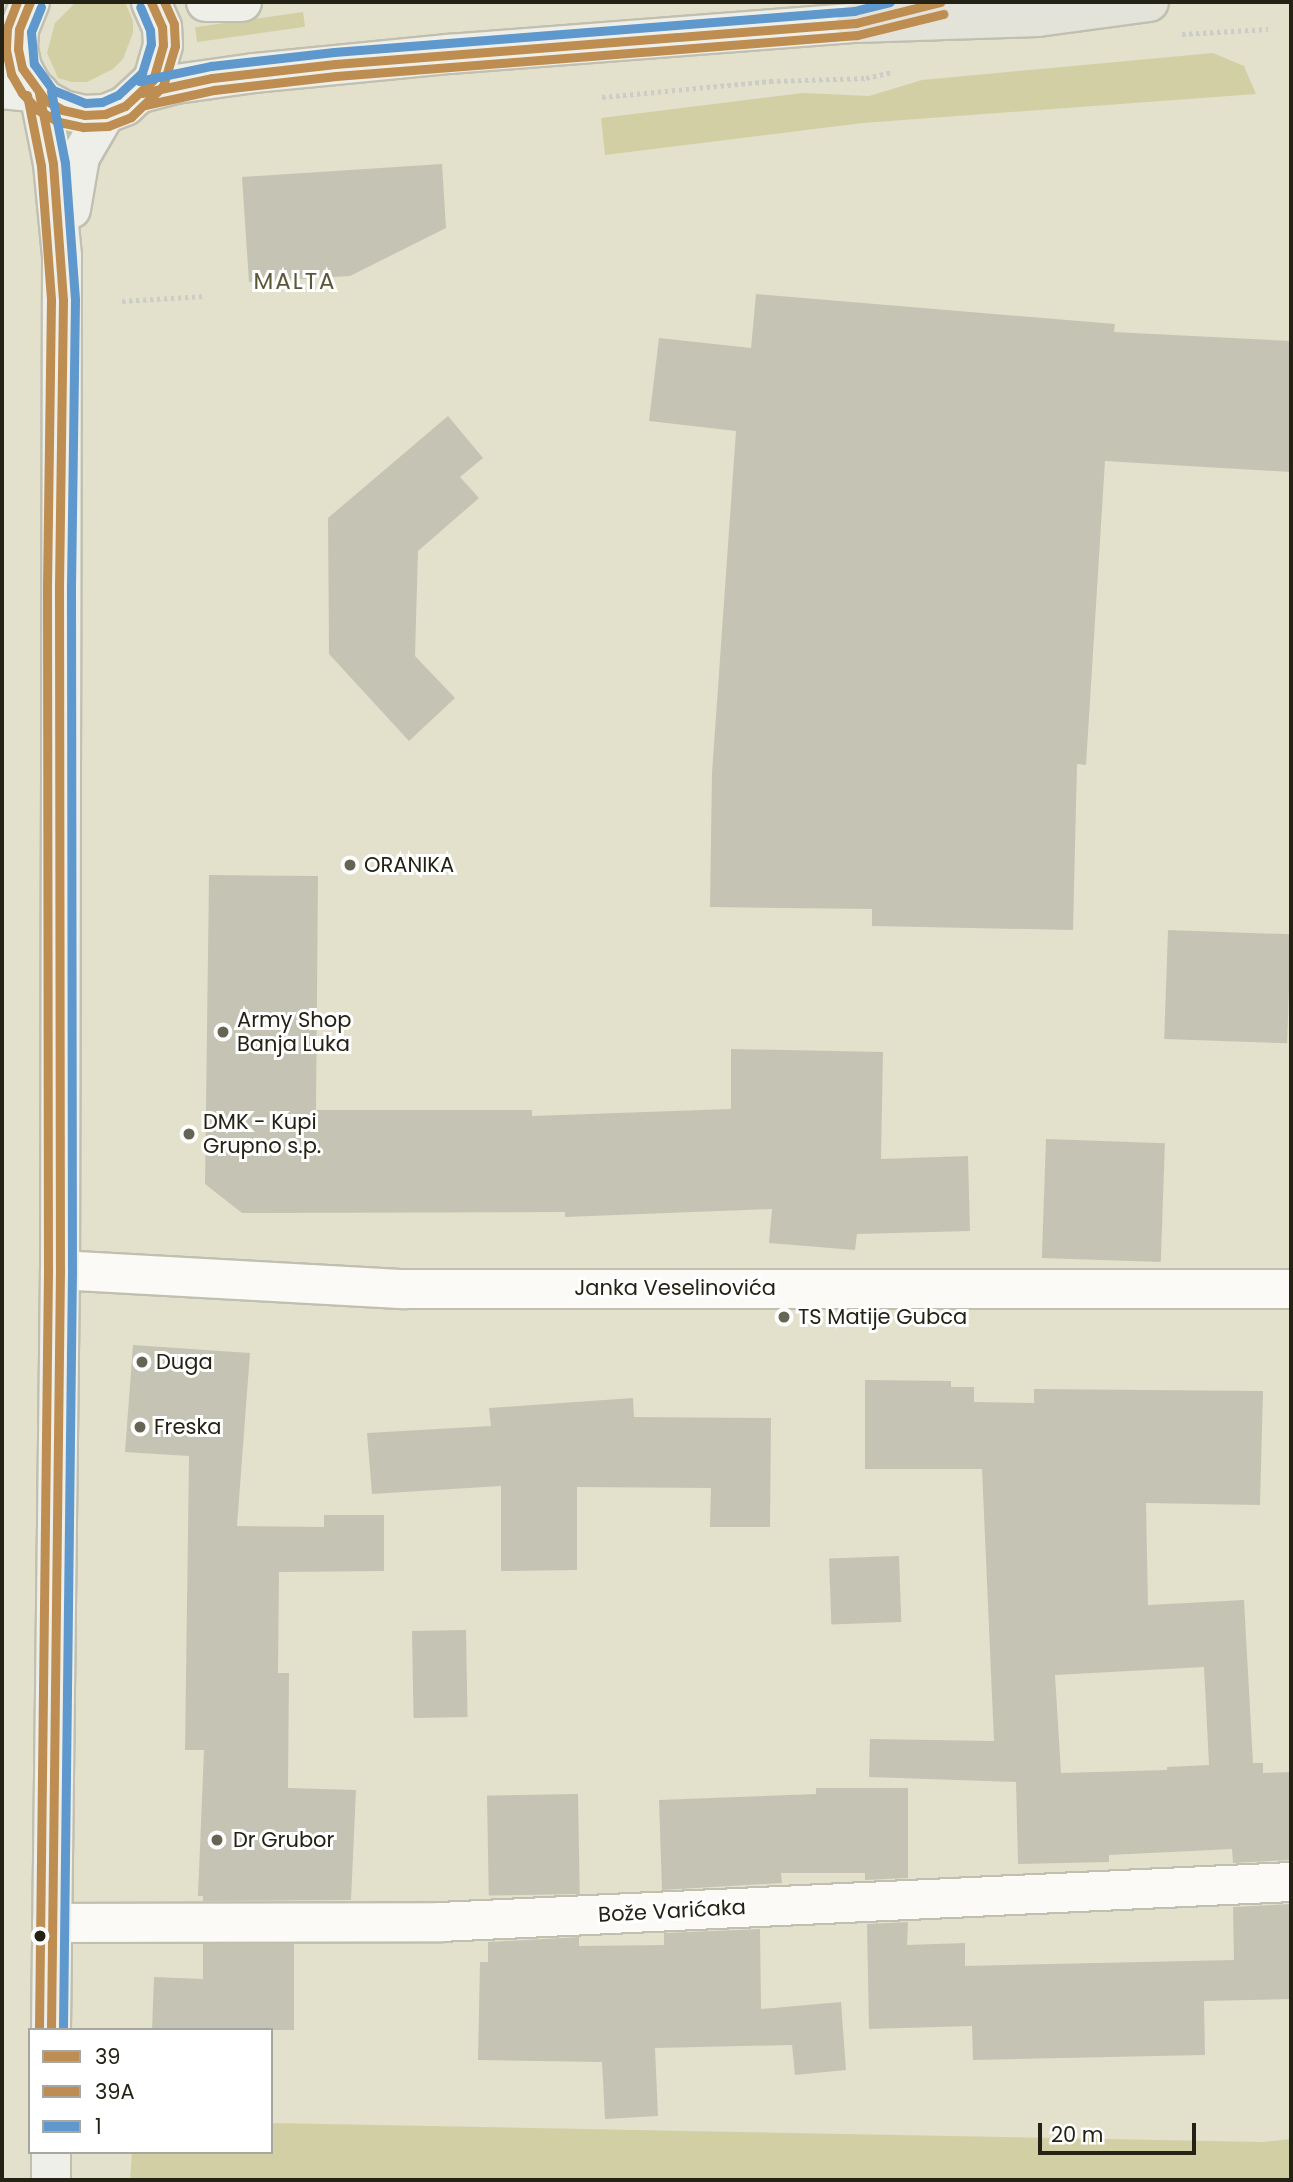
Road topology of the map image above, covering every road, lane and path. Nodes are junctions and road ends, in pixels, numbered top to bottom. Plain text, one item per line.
1 (28, 2) edge
2 (151, 2) edge
3 (206, 2) edge
4 (242, 2) edge
5 (940, 2) edge
6 (1149, 2) edge
7 (2, 22) edge
8 (856, 23) junction
9 (2, 89) edge
10 (39, 93) junction
11 (142, 93) junction
12 (105, 114) junction
13 (62, 256) junction
14 (204, 296) dead end
15 (122, 301) dead end
16 (60, 1270) junction
17 (1291, 1289) edge
18 (1291, 1882) edge
19 (52, 1923) junction
20 (51, 2028) edge
21 (51, 2154) edge
22 (51, 2180) edge

1 - 7 main road
1 - 10 main road
2 - 11 main road
3 - 4 main road
5 - 8 main road
6 - 8 main road
8 - 11 main road
9 - 10 main road
10 - 12 main road
10 - 13 main road
11 - 12 main road
12 - 13 main road
13 - 16 main road
14 - 15 path
16 - 17 street, Janka Veselinovića
16 - 19 main road
18 - 19 street, Bože Varićaka
19 - 20 main road
21 - 22 main road

